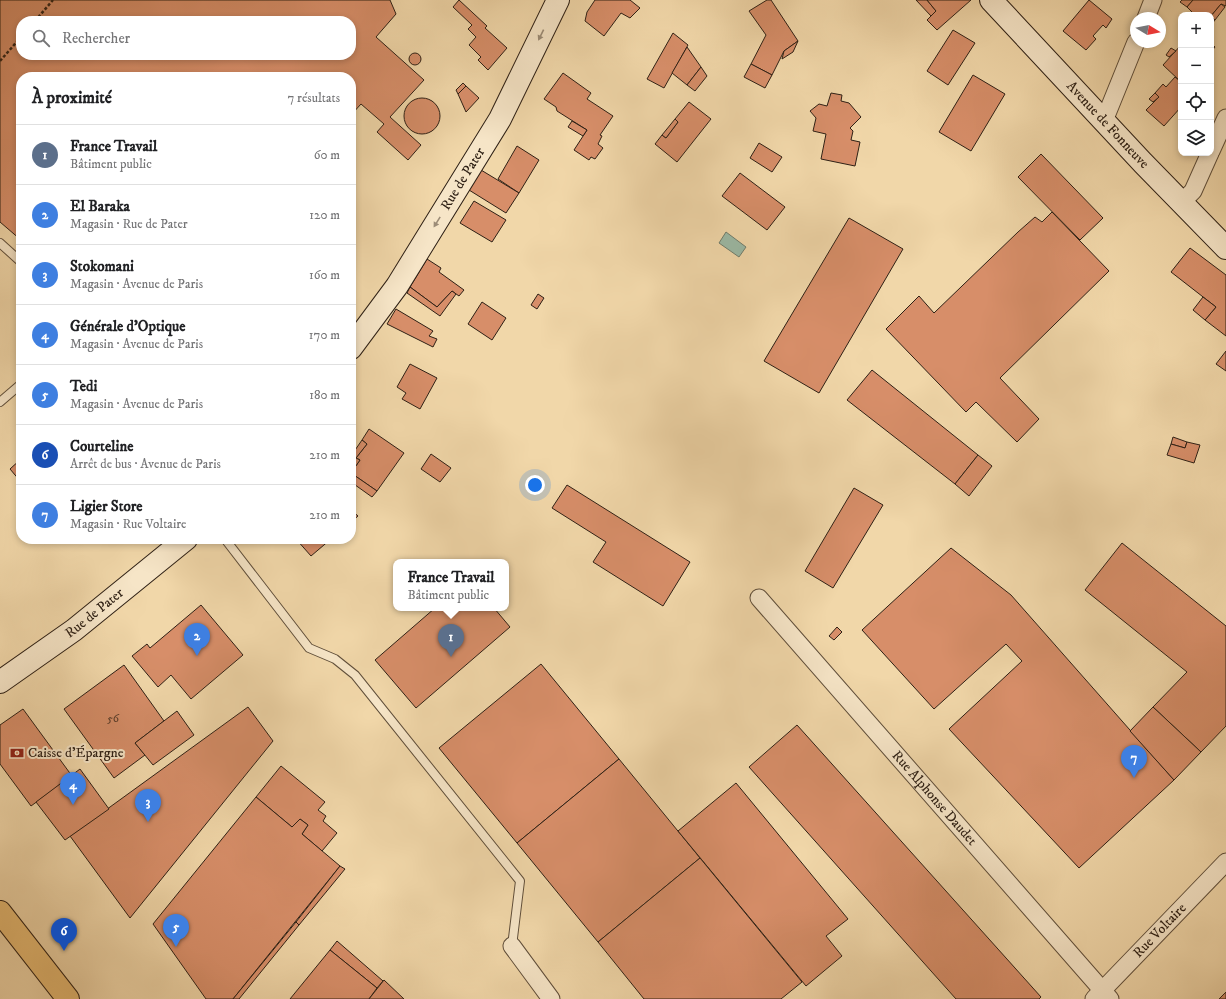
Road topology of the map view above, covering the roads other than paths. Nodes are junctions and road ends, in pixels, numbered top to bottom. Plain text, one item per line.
1 (558, 0) edge
2 (990, 0) edge
3 (1153, 0) edge
4 (1148, 12) edge
5 (1134, 48) edge
6 (1226, 118) edge
7 (1104, 121) junction
8 (1214, 144) edge
9 (1208, 156) edge
10 (1181, 203) junction
11 (0, 243) edge
12 (1226, 248) edge
13 (16, 257) edge
14 (356, 341) edge
15 (16, 388) edge
16 (0, 402) edge
17 (180, 544) edge
18 (229, 544) edge
19 (759, 598) dead end
20 (0, 682) edge
21 (1226, 862) edge
22 (0, 912) edge
23 (512, 946) joint
24 (1102, 996) edge
25 (68, 999) edge
26 (551, 999) edge

1 -> 14 street, Rue de Pater
2 - 7 street, Avenue de Fonneuve
3 - 4 street
5 - 7 street
6 - 8 street
7 - 10 street, Avenue de Fonneuve
9 - 10 street
10 - 12 street, Avenue de Fonneuve
11 - 13 lane
15 - 16 lane
17 - 20 street, Rue de Pater
18 - 23 lane
19 - 24 street, Rue Alphonse Daudet
21 - 24 street, Rue Voltaire
22 - 25 main road
23 - 26 street

